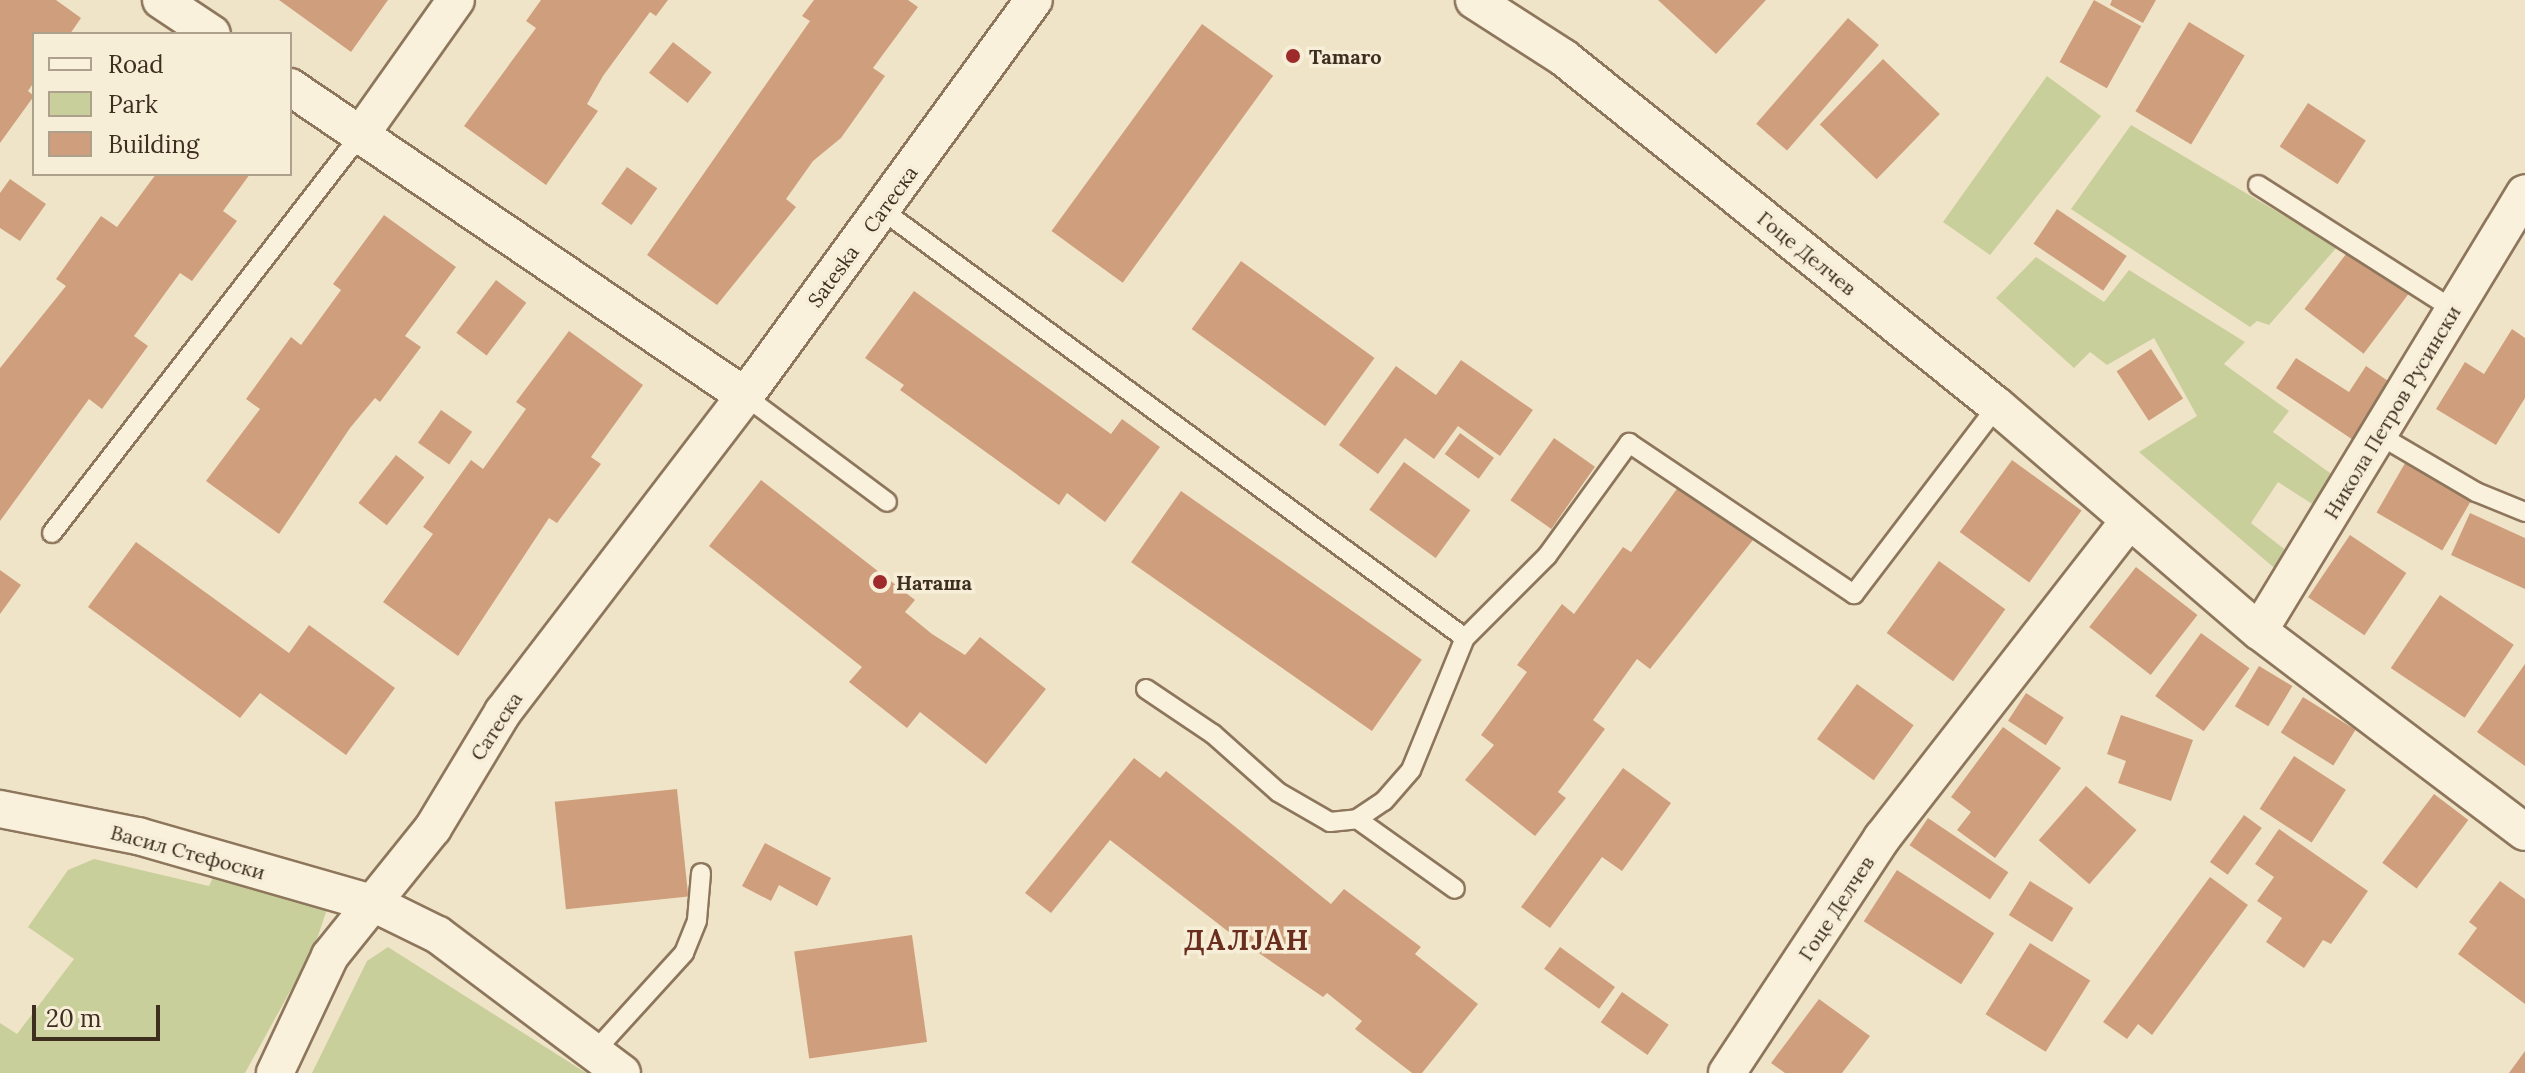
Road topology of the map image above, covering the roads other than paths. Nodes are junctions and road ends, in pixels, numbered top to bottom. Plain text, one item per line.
1 (161, 0) edge
2 (456, 0) edge
3 (1034, 0) edge
4 (1474, 0) edge
5 (209, 32) edge
6 (292, 88) edge
7 (361, 134) junction
8 (2258, 185) dead end
9 (2525, 193) edge
10 (882, 210) junction
11 (2454, 310) junction
12 (745, 396) junction
13 (1997, 406) junction
14 (2379, 435) junction
15 (887, 502) dead end
16 (2525, 512) edge
17 (2129, 521) junction
18 (52, 533) dead end
19 (2259, 631) junction
20 (1465, 638) junction
21 (1146, 689) dead end
22 (0, 809) edge
23 (1357, 819) junction
24 (2525, 832) edge
25 (701, 873) dead end
26 (1455, 889) dead end
27 (375, 904) junction
28 (608, 1062) edge
29 (275, 1073) edge
30 (1727, 1073) edge

1 - 5 street
2 - 7 street
3 - 10 street, Сатеска
3 - 12 street, Sateska
4 - 13 street, Гоце Делчев
6 - 7 street
7 - 12 street
7 - 18 lane
8 - 11 lane
9 - 11 street, Никола Петров Русински
10 - 12 street, Сатеска
10 - 20 lane
11 - 14 street, Никола Петров Русински
12 - 15 lane
12 - 27 street, Сатеска
13 - 17 street, Гоце Делчев
13 - 20 lane
14 - 16 lane
14 - 19 street, Никола Петров Русински
17 - 19 street, Гоце Делчев
17 - 30 street, Гоце Делчев
19 - 24 street, Гоце Делчев
20 - 23 lane
21 - 23 lane
22 - 27 street, Васил Стефоски
23 - 26 lane
25 - 28 lane
27 - 28 street, Васил Стефоски
27 - 29 street, Сатеска

